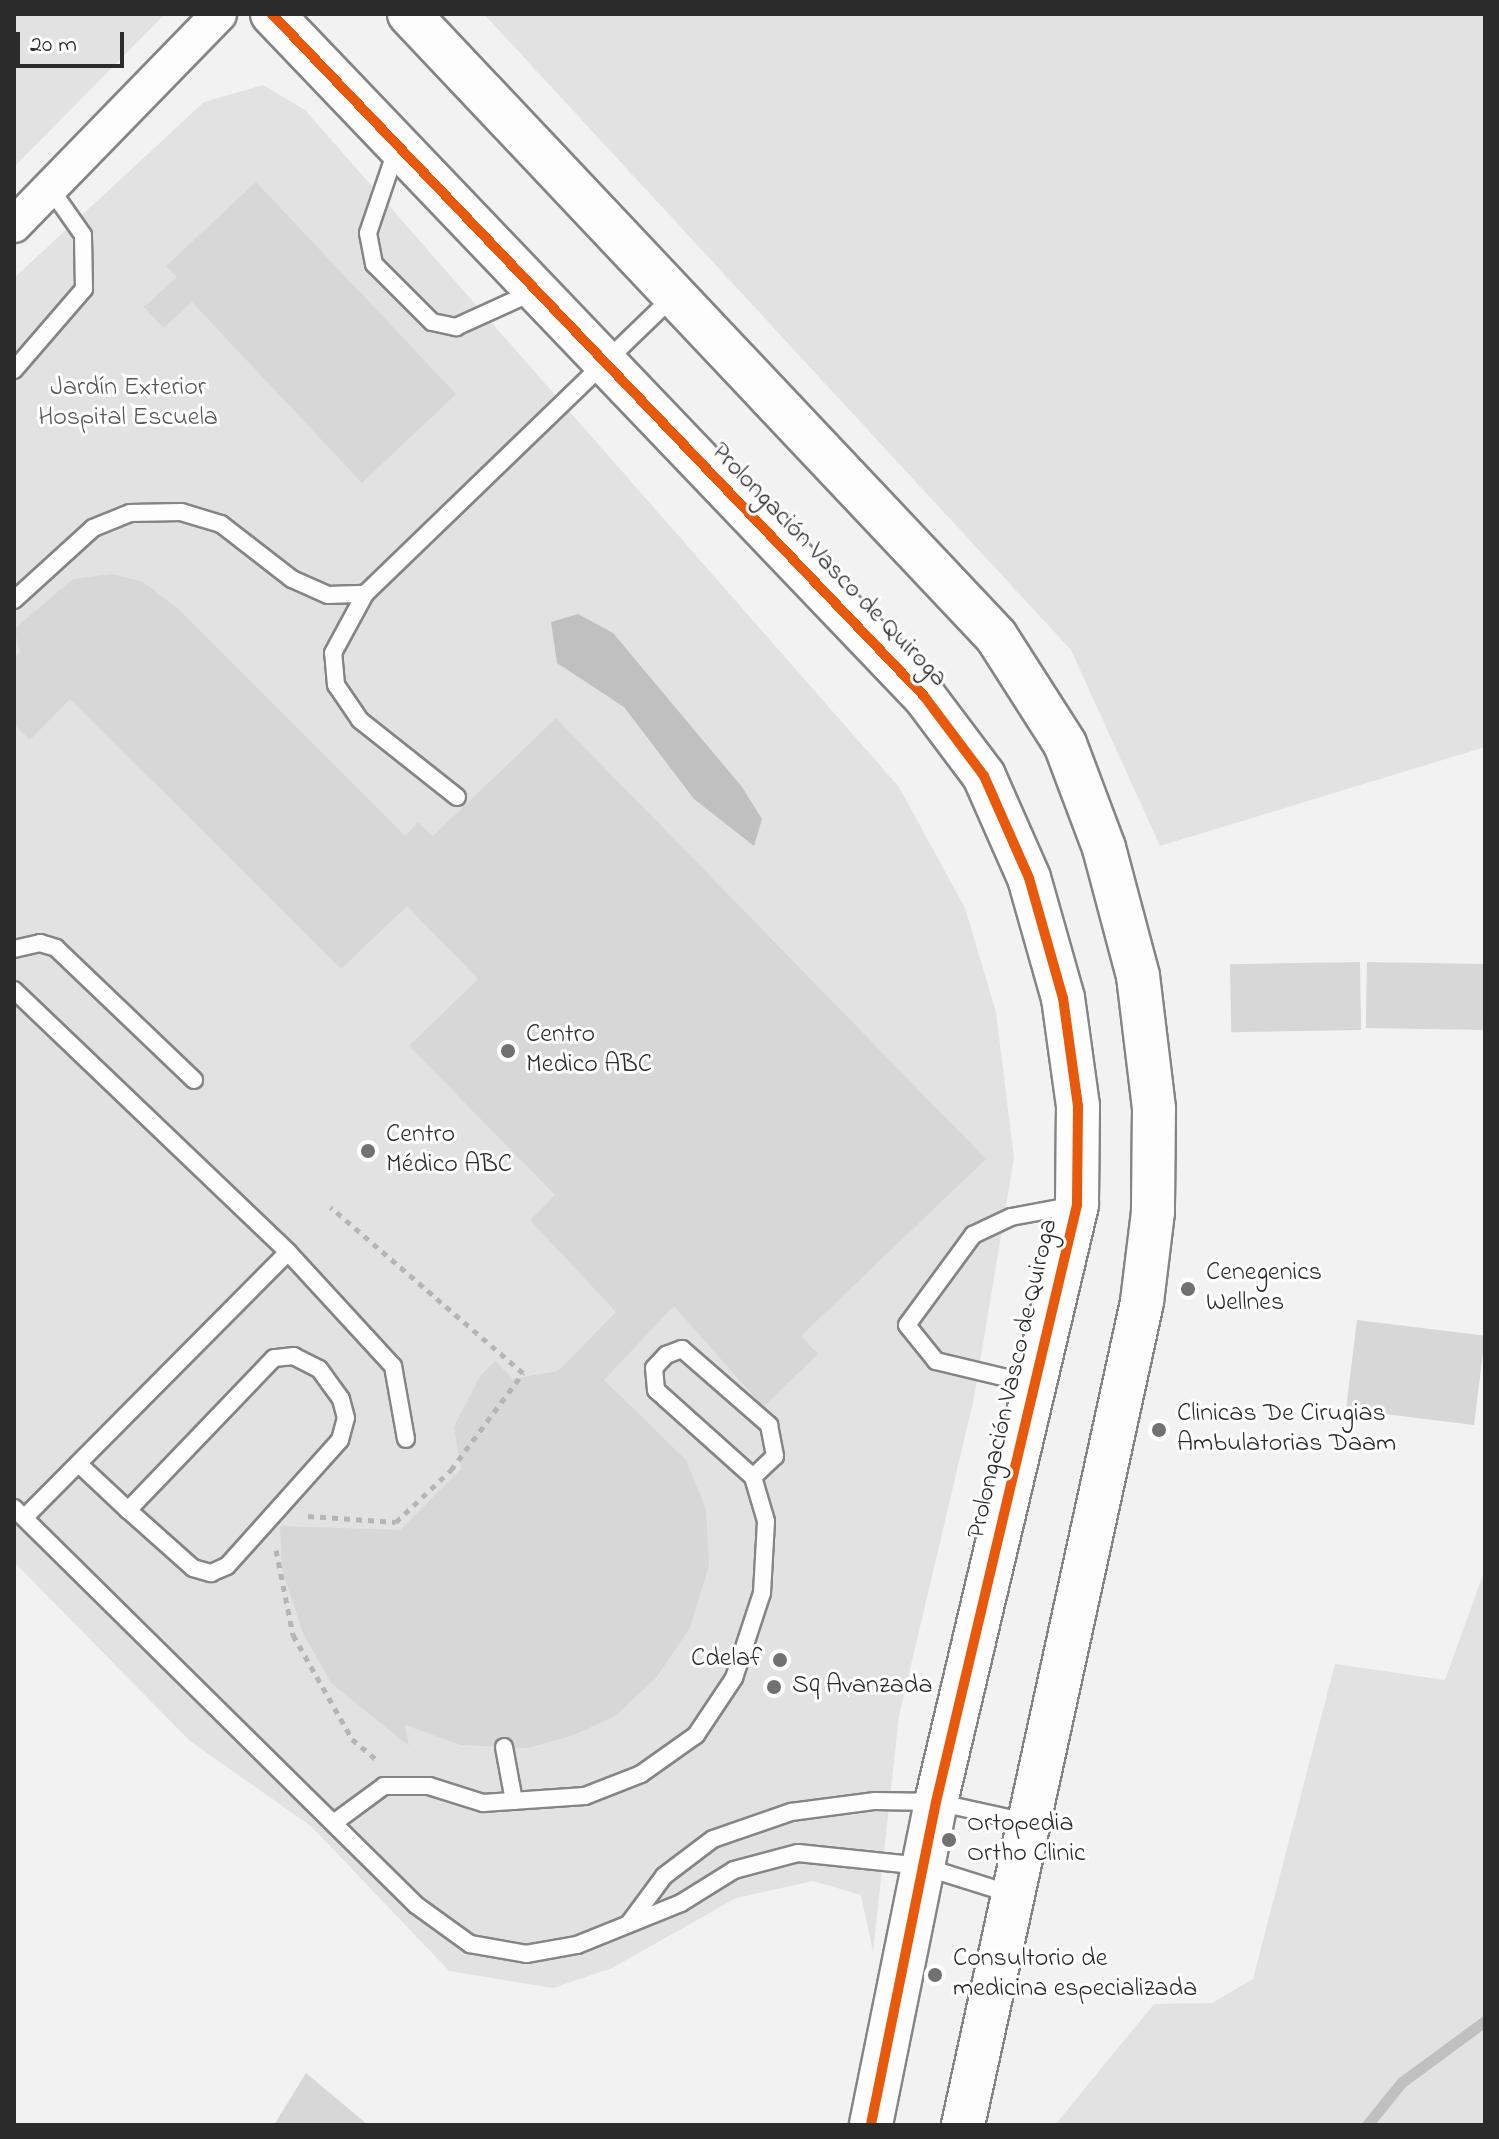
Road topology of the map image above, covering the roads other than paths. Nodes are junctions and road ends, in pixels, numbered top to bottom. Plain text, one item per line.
1 (219, 14) edge
2 (272, 14) edge
3 (409, 14) edge
4 (399, 143) junction
5 (50, 188) junction
6 (14, 225) edge
7 (535, 291) junction
8 (674, 296) junction
9 (602, 364) junction
10 (14, 370) edge
11 (365, 594) junction
12 (14, 600) edge
13 (457, 797) dead end
14 (14, 949) edge
15 (14, 990) edge
16 (194, 1080) dead end
17 (1077, 1205) junction
18 (288, 1252) junction
19 (1038, 1385) junction
20 (406, 1439) dead end
21 (82, 1467) junction
22 (753, 1477) junction
23 (128, 1510) junction
24 (19, 1512) edge
25 (504, 1747) dead end
26 (514, 1801) junction
27 (936, 1802) junction
28 (335, 1822) junction
29 (1027, 1822) junction
30 (922, 1866) junction
31 (1011, 1894) junction
32 (629, 1923) junction
33 (871, 2125) edge
34 (963, 2125) edge

1 - 5 street
2 - 4 street, Prolongación Vasco de Quiroga
3 - 8 street
4 - 7 street, Prolongación Vasco de Quiroga
4 - 7 lane
5 - 6 street
5 - 10 lane
7 - 9 street, Prolongación Vasco de Quiroga
8 - 9 lane
8 - 29 street
9 - 11 lane
9 - 17 street, Prolongación Vasco de Quiroga
11 - 12 lane
11 - 13 lane
14 - 16 lane
15 - 18 lane
17 - 19 street, Prolongación Vasco de Quiroga
17 - 19 lane
18 - 20 lane
18 - 21 lane
19 - 27 street, Prolongación Vasco de Quiroga
21 - 23 lane
21 - 24 lane
22 - 22 lane
22 - 26 lane
23 - 23 lane
24 - 28 lane
25 - 26 lane
26 - 28 lane
27 - 29 lane
27 - 30 street, Prolongación Vasco de Quiroga
27 - 32 lane
28 - 32 lane
29 - 31 street
30 - 31 lane
30 - 32 lane
30 - 33 street, Prolongación Vasco de Quiroga
31 - 34 street

